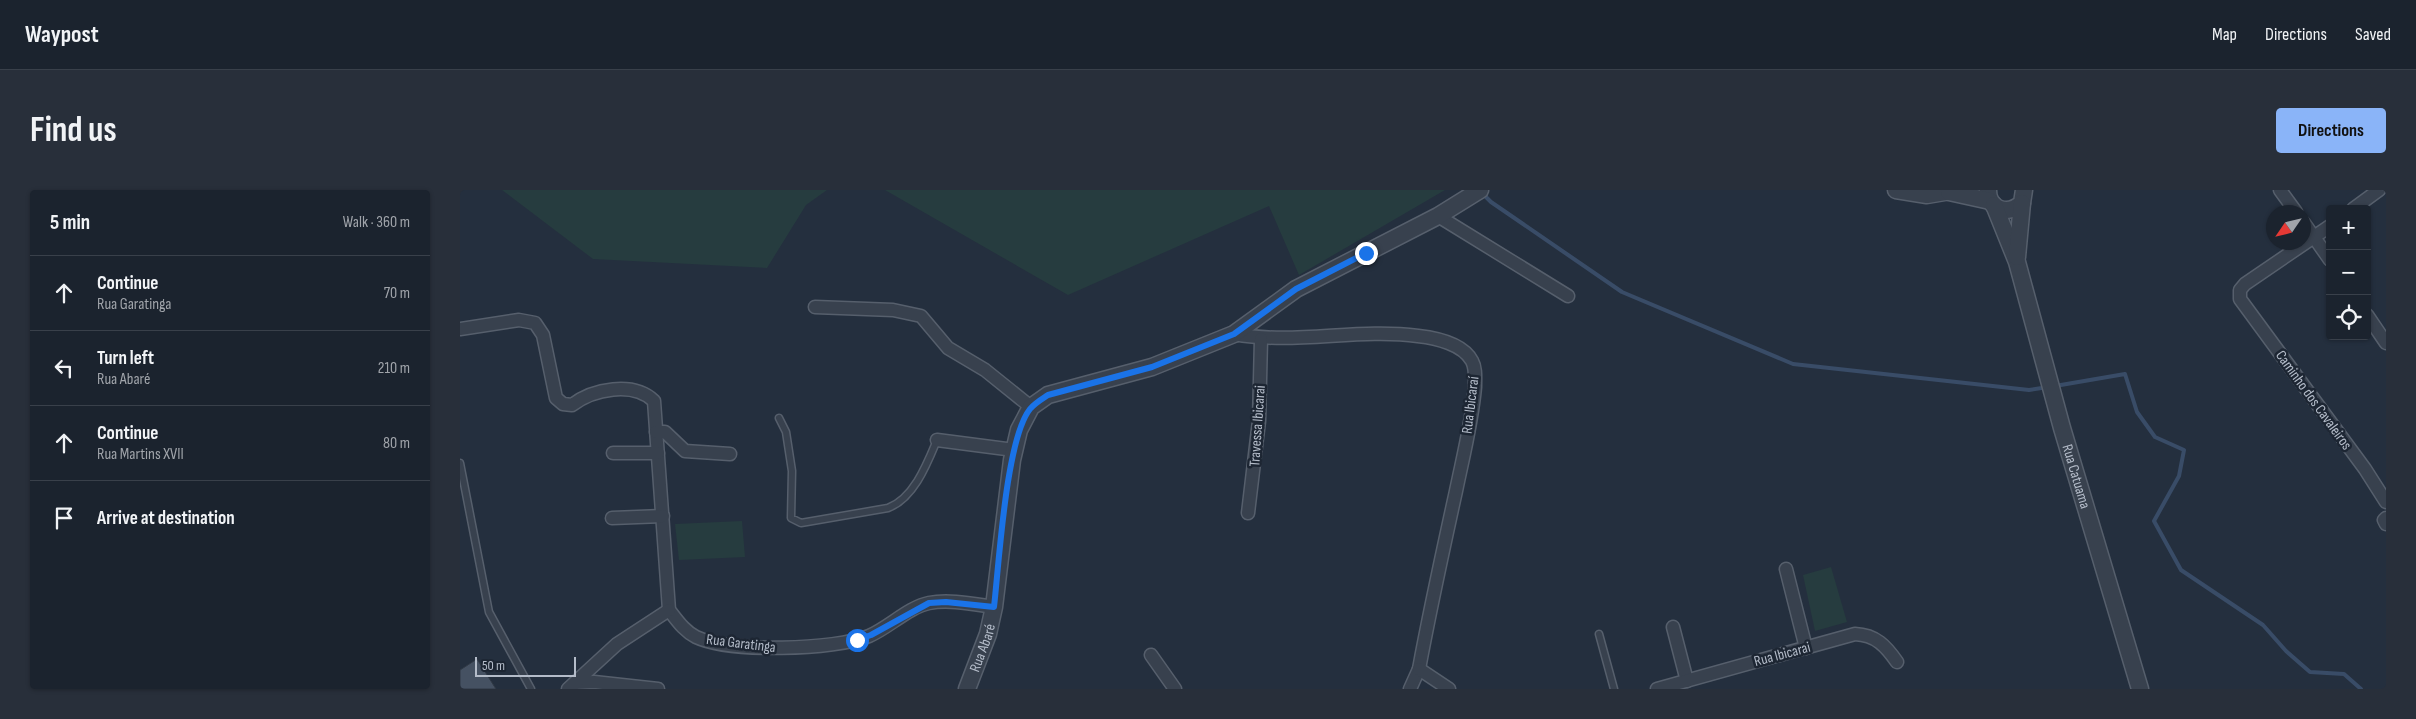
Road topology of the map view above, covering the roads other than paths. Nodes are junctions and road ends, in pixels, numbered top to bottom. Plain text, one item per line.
1 (1480, 190) edge
2 (2280, 190) edge
3 (2380, 190) edge
4 (1904, 191) edge
5 (1953, 191) edge
6 (2025, 195) edge
7 (1991, 199) edge
8 (2291, 205) edge
9 (2359, 205) edge
10 (1438, 216) junction
11 (2326, 229) edge
12 (2311, 233) edge
13 (2314, 237) junction
14 (2326, 254) edge
15 (2017, 262) junction
16 (1568, 296) dead end
17 (815, 307) dead end
18 (2371, 321) edge
19 (460, 329) edge
20 (1234, 334) junction
21 (1261, 339) junction
22 (2386, 343) edge
23 (1031, 408) junction
24 (779, 418) dead end
25 (656, 432) junction
26 (936, 440) joint
27 (1014, 450) junction
28 (613, 453) dead end
29 (658, 453) junction
30 (730, 454) dead end
31 (460, 463) edge
32 (2386, 502) edge
33 (1248, 512) dead end
34 (663, 516) junction
35 (612, 518) dead end
36 (1786, 569) dead end
37 (994, 607) junction
38 (670, 610) junction
39 (1673, 627) dead end
40 (1599, 634) dead end
41 (1806, 648) junction
42 (1150, 655) dead end
43 (1897, 662) dead end
44 (1419, 669) junction
45 (1687, 681) junction
46 (572, 686) edge
47 (531, 689) edge
48 (658, 689) edge
49 (967, 689) edge
50 (1174, 689) edge
51 (1410, 689) edge
52 (1448, 689) edge
53 (1614, 689) edge
54 (1657, 689) edge
55 (2140, 689) edge

1 - 10 street, Rua Abaré
2 - 8 street
3 - 9 street
4 - 5 street
5 - 7 street
6 - 7 street
6 - 15 street, Rua Catuama
7 - 15 street, Rua Catuama
10 - 16 street
10 - 20 street, Rua Abaré
11 - 13 street
12 - 13 street
13 - 14 street
13 - 32 street, Caminho dos Cavaleiros
15 - 55 street, Rua Catuama
17 - 23 street
18 - 22 street
19 - 25 street
20 - 21 street, Rua Ibicaraí
20 - 23 street, Rua Abaré
21 - 33 street, Travessa Ibicarai
21 - 44 street, Rua Ibicaraí
23 - 27 street, Rua Abaré
24 - 26 lane
25 - 29 street
25 - 30 street
26 - 27 street
27 - 37 street, Rua Abaré
28 - 29 street
29 - 34 street
31 - 47 lane
34 - 35 street
34 - 38 street
36 - 41 street
37 - 38 street, Rua Garatinga
37 - 49 street, Rua Abaré
38 - 46 street
39 - 45 street
40 - 53 lane
41 - 43 street, Rua Ibicarai
41 - 45 street, Rua Ibicarai
42 - 50 street
44 - 51 street, Rua Ibicaraí
44 - 52 street
45 - 54 street, Rua Ibicarai
46 - 48 street

